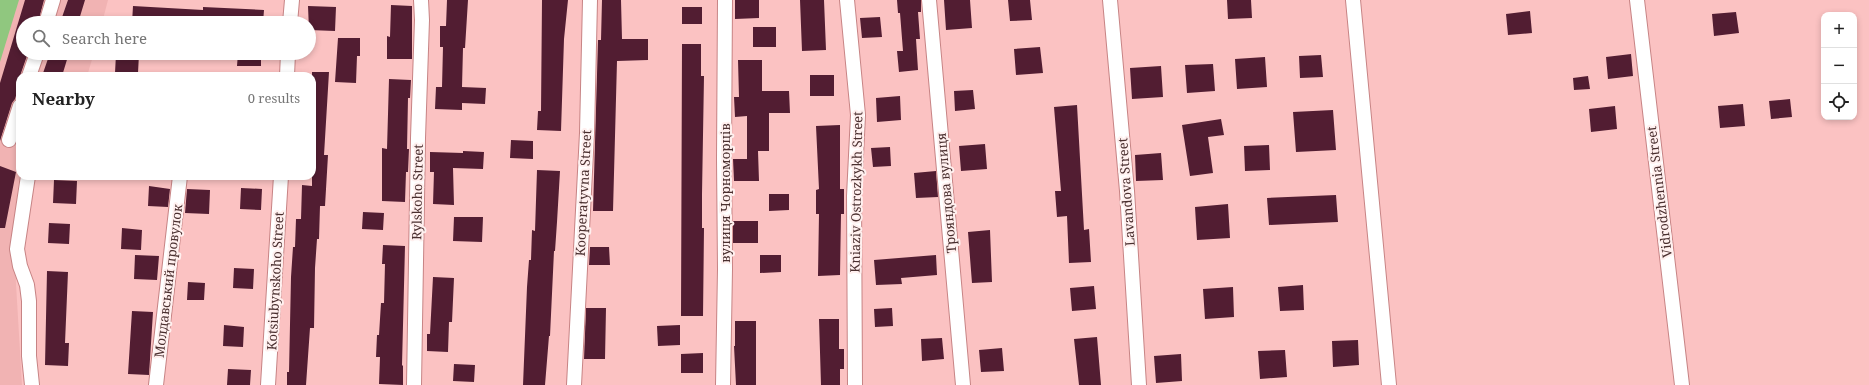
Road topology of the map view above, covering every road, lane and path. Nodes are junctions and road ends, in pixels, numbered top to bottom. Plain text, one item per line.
1 (53, 0) edge
2 (292, 0) edge
3 (421, 0) edge
4 (590, 0) edge
5 (726, 0) edge
6 (847, 0) edge
7 (928, 0) edge
8 (1110, 0) edge
9 (1354, 0) edge
10 (1637, 0) edge
11 (48, 16) edge
12 (291, 16) edge
13 (35, 60) edge
14 (288, 60) edge
15 (30, 72) edge
16 (287, 72) edge
17 (16, 120) edge
18 (10, 142) edge
19 (27, 180) edge
20 (180, 180) edge
21 (281, 180) edge
22 (32, 385) edge
23 (156, 385) edge
24 (268, 385) edge
25 (414, 385) edge
26 (574, 385) edge
27 (723, 385) edge
28 (855, 385) edge
29 (963, 385) edge
30 (1139, 385) edge
31 (1389, 385) edge
32 (1682, 385) edge

1 - 11 street
2 - 12 street
3 - 25 street, Rylskoho Street
4 - 26 street, Kooperatyvna Street
5 - 27 street, вулиця Чорноморців
6 - 28 street, Kniaziv Ostrozkykh Street
7 - 29 street, Трояндова вулиця
8 - 30 street, Lavandova Street
9 - 31 street
10 - 32 street, Vidrodzhennia Street
13 - 15 street
14 - 16 street
17 - 18 street
19 - 22 street
20 - 23 street, Молдавський провулок
21 - 24 street, Kotsiubynskoho Street

